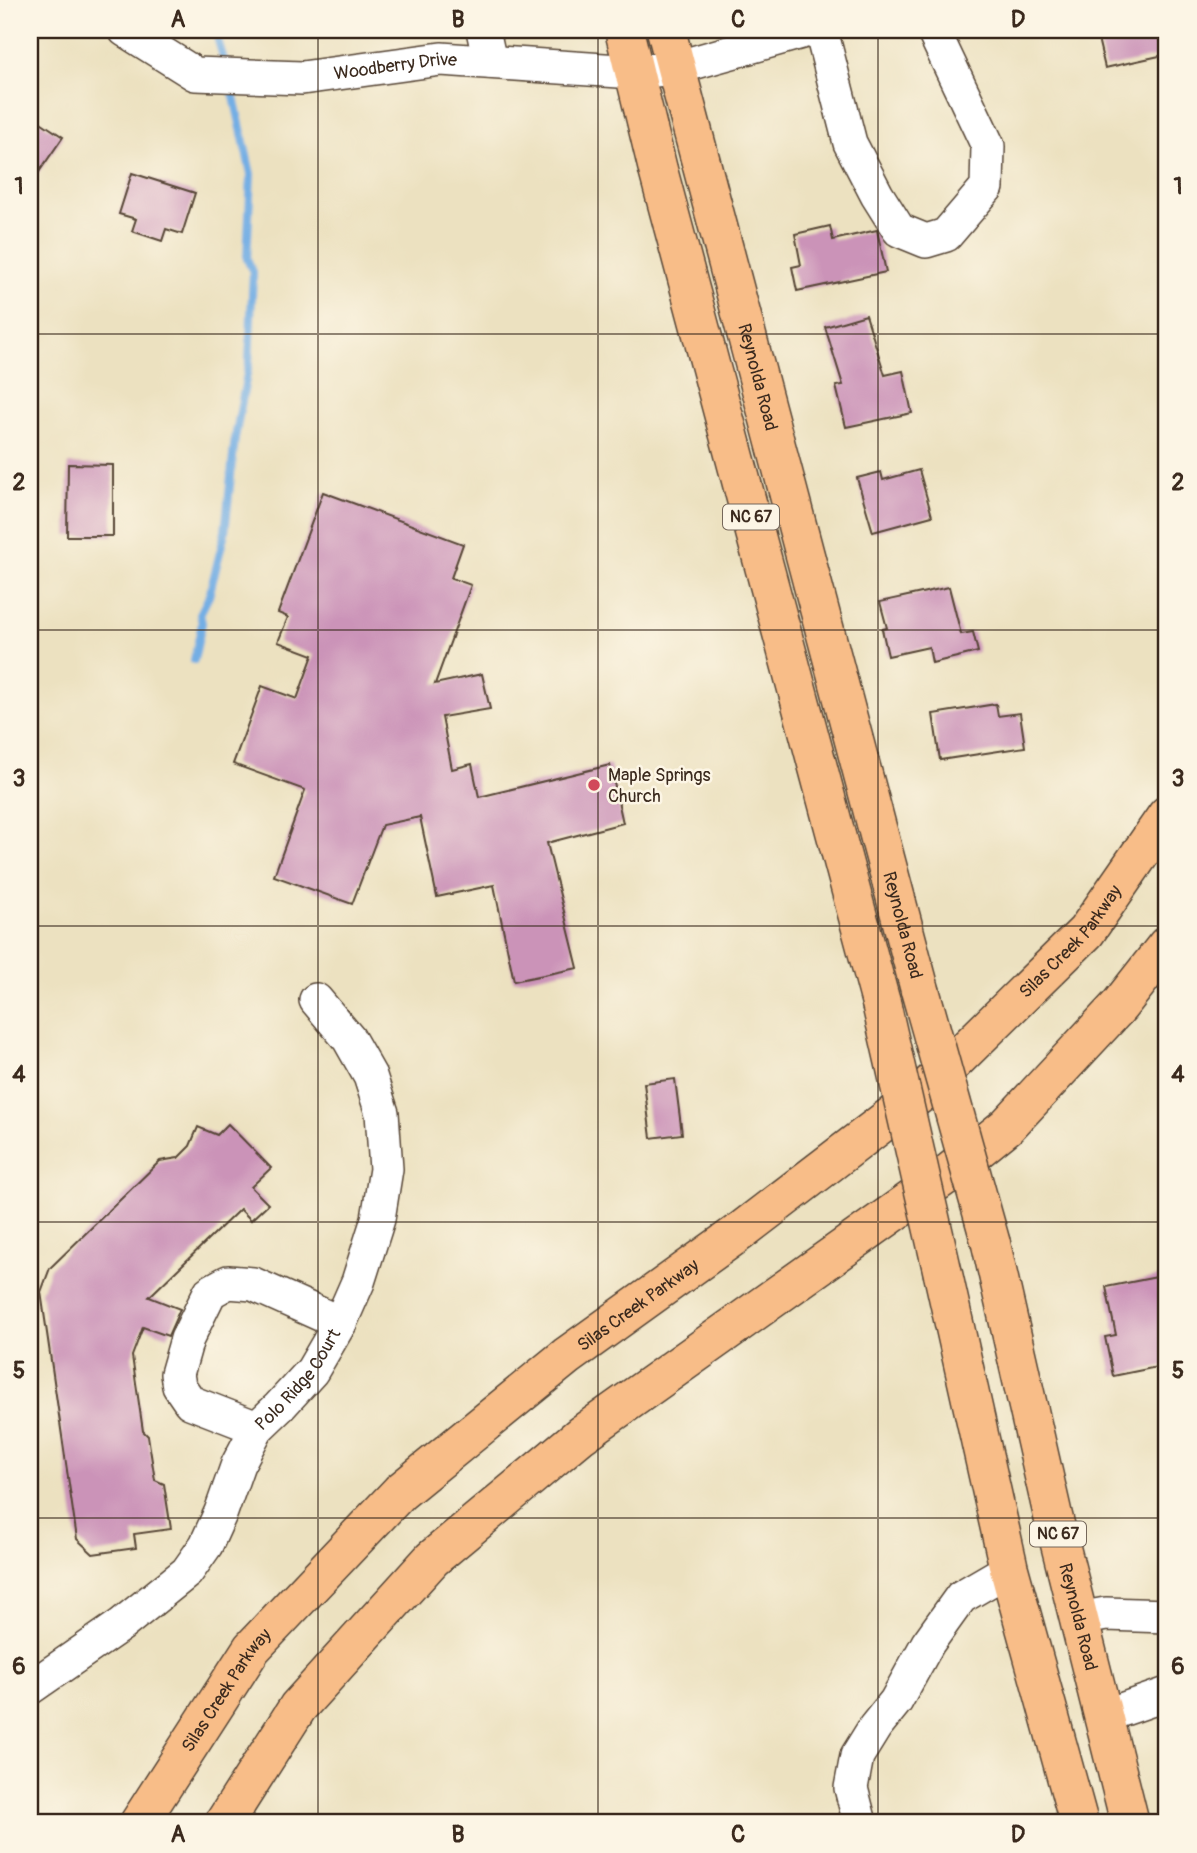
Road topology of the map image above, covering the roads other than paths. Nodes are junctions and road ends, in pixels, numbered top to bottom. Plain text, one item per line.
1 (125, 30) edge
2 (483, 30) edge
3 (624, 30) edge
4 (666, 30) edge
5 (809, 30) edge
6 (821, 30) edge
7 (933, 30) edge
8 (490, 62) junction
9 (676, 68) junction
10 (634, 72) junction
11 (1167, 815) edge
12 (1167, 945) edge
13 (316, 1000) dead end
14 (340, 1323) junction
15 (257, 1428) junction
16 (1009, 1569) junction
17 (1167, 1616) edge
18 (1079, 1619) junction
19 (30, 1688) edge
20 (1167, 1694) edge
21 (1104, 1716) junction
22 (139, 1823) edge
23 (224, 1823) edge
24 (860, 1823) edge
25 (1079, 1823) edge
26 (1130, 1823) edge

1 - 8 street, Woodberry Drive
2 - 8 street
3 - 10 main road, NC 67
4 - 9 main road, Reynolda Road / NC 67
5 - 9 street, Woodberry Drive
6 - 7 street
8 - 10 street, Woodberry Drive
9 - 10 street, Woodberry Drive
9 - 18 main road, Reynolda Road / NC 67, bridge
10 - 16 main road, NC 67, bridge
11 - 22 main road, Silas Creek Parkway
12 - 23 main road
13 - 14 street, Polo Ridge Court
14 - 15 street, Polo Ridge Court
14 - 15 street
15 - 19 street, Polo Ridge Court
16 - 24 street
16 - 25 main road, NC 67
17 - 18 street
18 - 21 main road, Reynolda Road / NC 67
20 - 21 street
21 - 26 main road, Reynolda Road / NC 67

